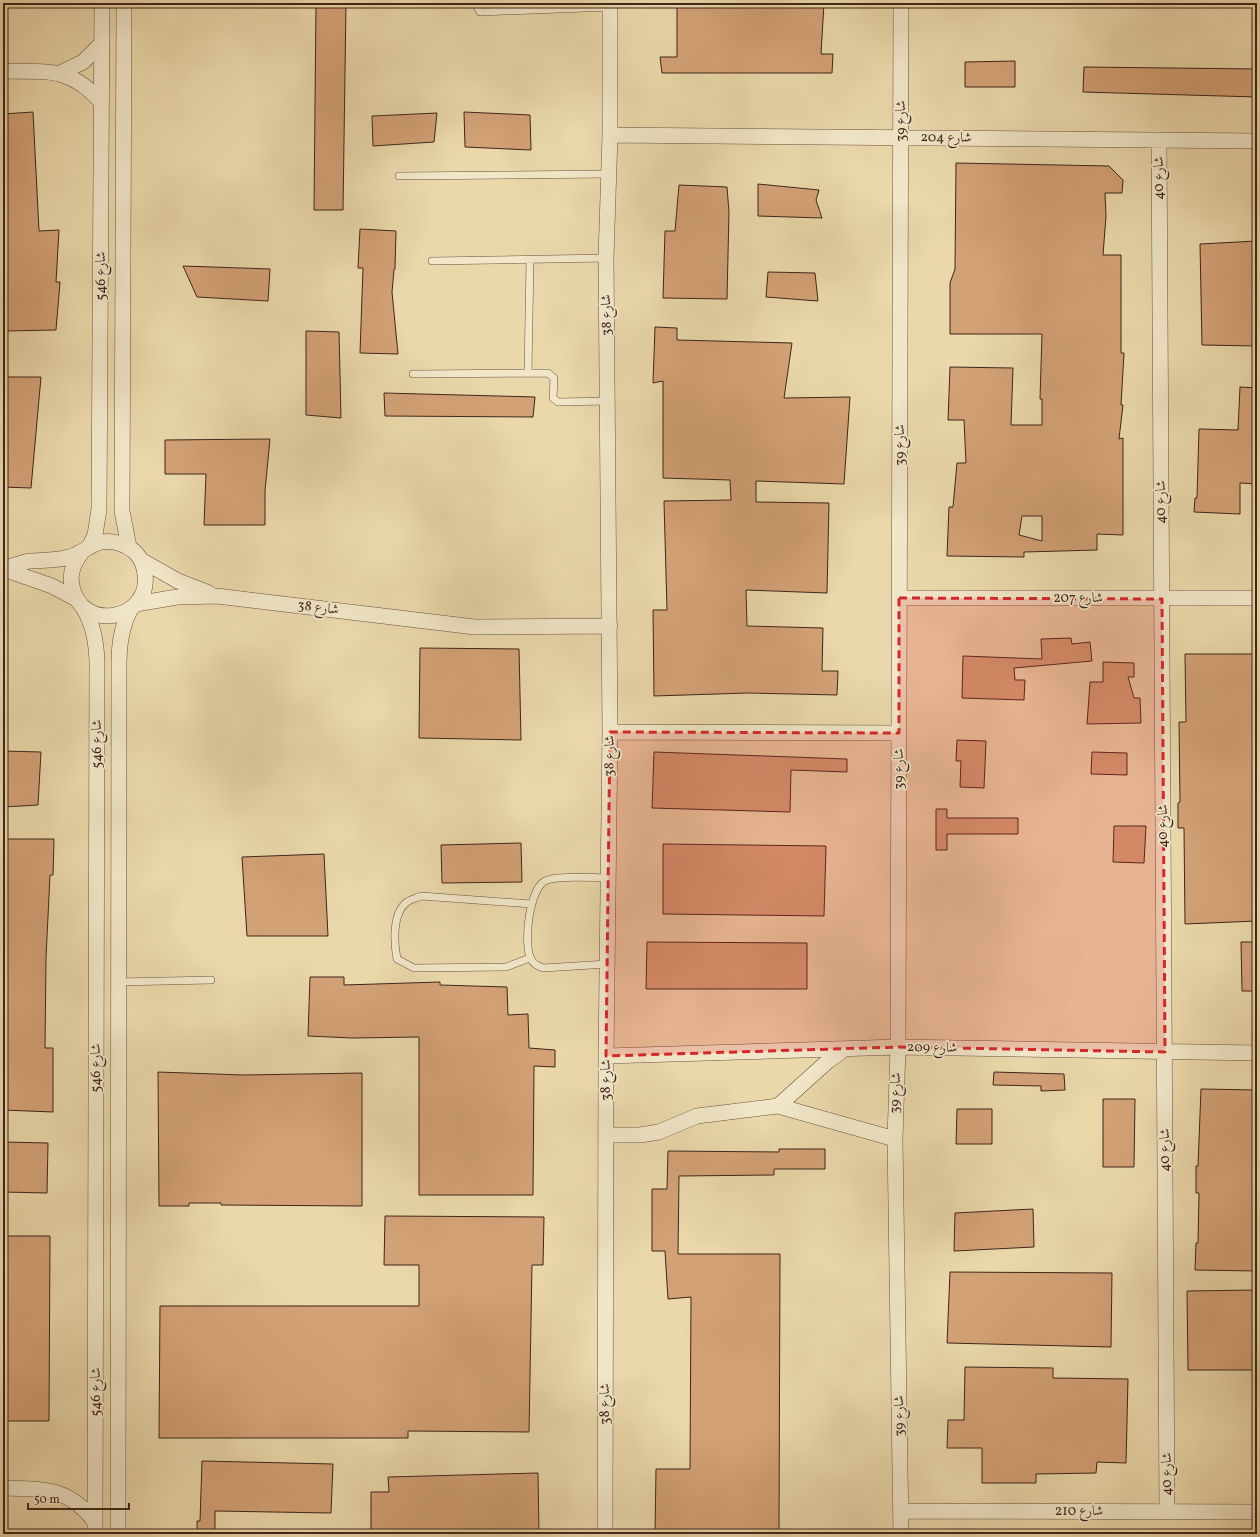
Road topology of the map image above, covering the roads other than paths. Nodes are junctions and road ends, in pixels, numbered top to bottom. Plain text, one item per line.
1 (102, 3) edge
2 (124, 3) edge
3 (475, 3) edge
4 (901, 3) edge
5 (610, 5) edge
6 (102, 43) junction
7 (3, 71) edge
8 (60, 73) junction
9 (102, 102) junction
10 (610, 135) junction
11 (901, 138) junction
12 (1159, 140) junction
13 (1257, 141) edge
14 (609, 174) junction
15 (399, 176) dead end
16 (606, 258) junction
17 (530, 260) junction
18 (432, 261) dead end
19 (528, 373) junction
20 (413, 374) dead end
21 (608, 401) junction
22 (129, 547) junction
23 (85, 550) junction
24 (141, 560) junction
25 (3, 569) edge
26 (217, 596) junction
27 (899, 598) junction
28 (1257, 598) edge
29 (1162, 599) junction
30 (80, 603) junction
31 (134, 606) junction
32 (610, 626) junction
33 (610, 732) junction
34 (899, 733) junction
35 (608, 878) junction
36 (531, 904) junction
37 (530, 958) junction
38 (608, 964) junction
39 (211, 980) dead end
40 (118, 982) junction
41 (898, 1047) junction
42 (845, 1049) junction
43 (1164, 1052) junction
44 (1257, 1053) edge
45 (606, 1056) junction
46 (778, 1106) junction
47 (606, 1136) junction
48 (895, 1139) junction
49 (3, 1488) edge
50 (902, 1511) junction
51 (1167, 1512) junction
52 (1257, 1512) edge
53 (95, 1528) edge
54 (118, 1534) edge
55 (605, 1534) edge
56 (901, 1534) edge

1 - 6 street, شارع 546
2 - 22 street, شارع 546
3 - 5 lane
4 - 11 street, شارع 39
5 - 10 street, شارع 38
6 - 8 street
6 - 9 street, شارع 546
7 - 8 street
8 - 9 street
9 - 23 street, شارع 546
10 - 11 street, شارع 204
10 - 14 street, شارع 38
11 - 12 street, شارع 204
11 - 27 street, شارع 39
12 - 13 street, شارع 204
12 - 29 street, شارع 40
14 - 15 lane
14 - 16 street, شارع 38
16 - 17 lane
16 - 21 street, شارع 38
17 - 18 lane
17 - 19 lane
19 - 20 lane
19 - 21 lane
21 - 32 street, شارع 38
22 - 23 street
22 - 24 street
23 - 25 street
23 - 30 street
24 - 26 street, شارع 38
24 - 31 street
25 - 30 street
26 - 31 street, شارع 38
26 - 32 street, شارع 38
27 - 29 street, شارع 207
27 - 34 street, شارع 39
28 - 29 street, شارع 207
29 - 43 street, شارع 40
30 - 31 street
30 - 53 street, شارع 546
31 - 40 street, شارع 546
32 - 33 street, شارع 38
33 - 34 street
33 - 35 street, شارع 38
34 - 41 street, شارع 39
35 - 36 lane
35 - 38 street, شارع 38
36 - 37 lane
36 - 37 lane
37 - 38 lane
38 - 45 street, شارع 38
39 - 40 lane
40 - 54 street, شارع 546
41 - 42 street, شارع 209
41 - 43 street, شارع 209
41 - 48 street, شارع 39
42 - 45 street, شارع 209
42 - 46 street
43 - 44 street, شارع 209
43 - 51 street, شارع 40
45 - 47 street, شارع 38
46 - 47 street
46 - 48 street
47 - 55 street, شارع 38
48 - 50 street, شارع 39
49 - 53 street
50 - 51 street, شارع 210
50 - 56 street, شارع 39
51 - 52 street, شارع 210

